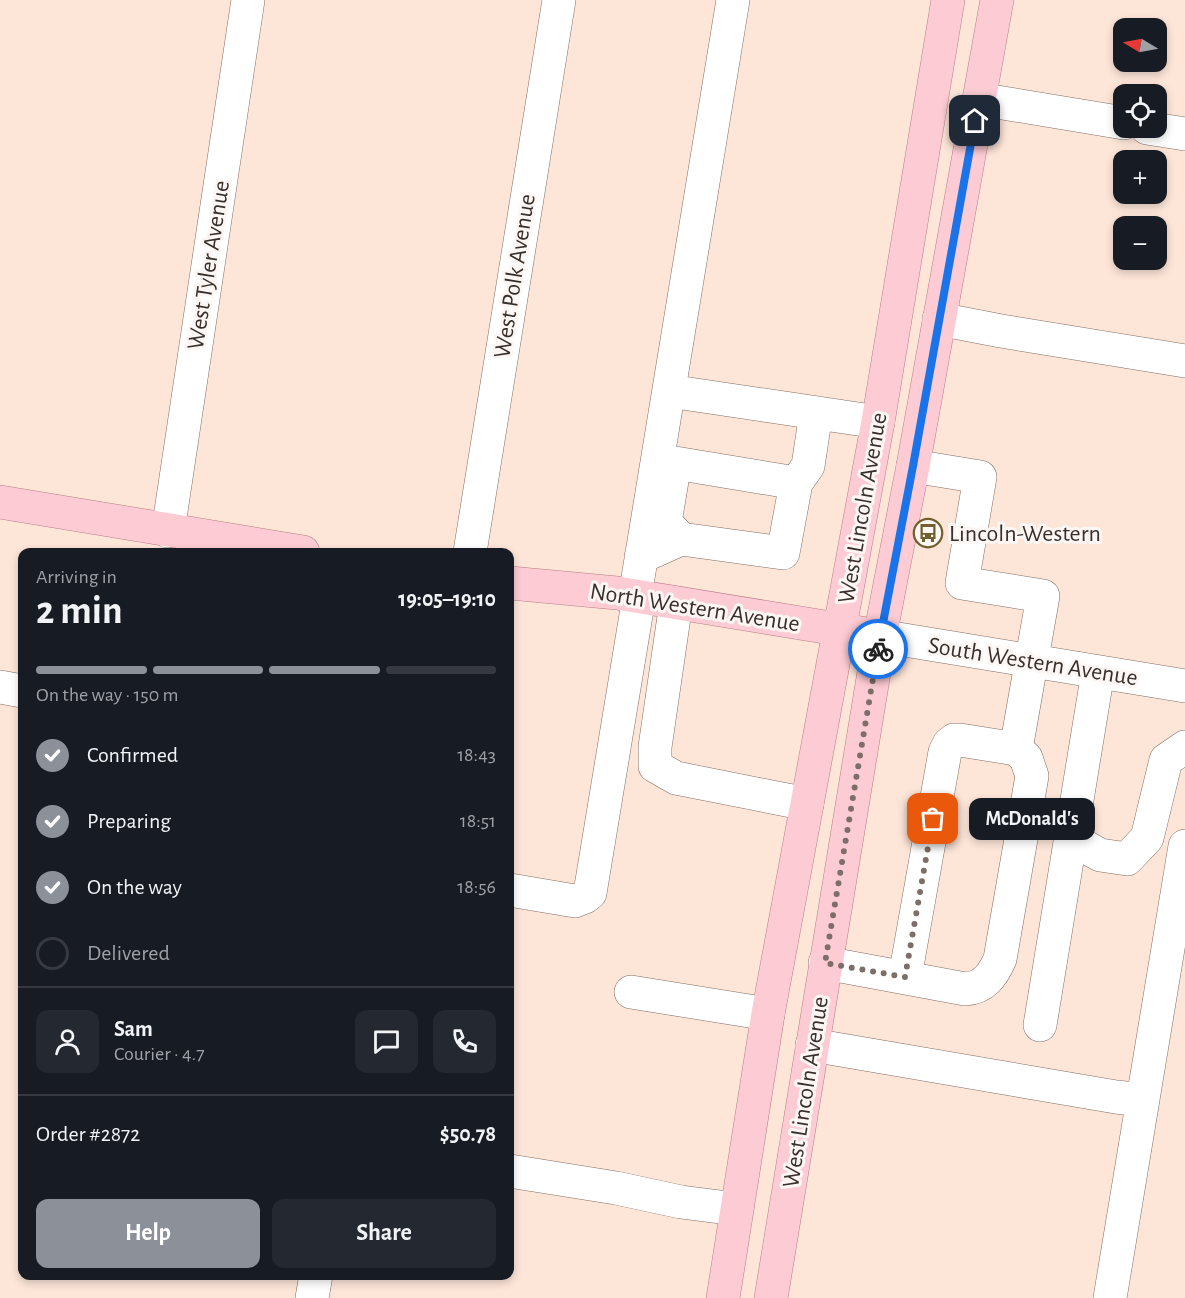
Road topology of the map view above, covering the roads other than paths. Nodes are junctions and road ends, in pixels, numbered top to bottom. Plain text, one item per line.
1 (248, 0) edge
2 (559, 0) edge
3 (733, 0) edge
4 (948, 0) edge
5 (997, 0) edge
6 (979, 99) junction
7 (1113, 121) edge
8 (1167, 131) edge
9 (1185, 134) edge
10 (939, 319) junction
11 (1185, 361) edge
12 (676, 392) junction
13 (816, 413) junction
14 (878, 422) junction
15 (675, 463) junction
16 (913, 466) junction
17 (796, 483) junction
18 (0, 502) edge
19 (168, 531) junction
20 (681, 539) junction
21 (277, 548) edge
22 (471, 548) edge
23 (641, 557) junction
24 (514, 583) edge
25 (637, 597) junction
26 (676, 603) junction
27 (840, 630) junction
28 (880, 636) junction
29 (1032, 661) junction
30 (1098, 672) junction
31 (1185, 686) edge
32 (0, 687) edge
33 (18, 690) edge
34 (1185, 747) edge
35 (1016, 749) junction
36 (807, 804) junction
37 (1070, 838) junction
38 (1185, 846) edge
39 (514, 891) edge
40 (825, 963) junction
41 (905, 977) junction
42 (631, 992) dead end
43 (768, 1014) junction
44 (1040, 1025) dead end
45 (812, 1045) junction
46 (1143, 1100) junction
47 (514, 1172) edge
48 (736, 1209) junction
49 (315, 1280) edge
50 (312, 1298) edge
51 (723, 1298) edge
52 (771, 1298) edge
53 (1110, 1298) edge

1 - 19 street, West Tyler Avenue
2 - 22 street, West Polk Avenue
3 - 12 street
4 - 14 main road, West Lincoln Avenue
5 - 6 main road, West Lincoln Avenue
6 - 7 street
6 - 10 main road, West Lincoln Avenue
8 - 9 street
10 - 11 street
10 - 16 main road, West Lincoln Avenue
12 - 13 street
12 - 15 street
12 - 23 street
13 - 14 street
13 - 17 street
14 - 27 main road, West Lincoln Avenue
15 - 17 street
15 - 20 street
16 - 28 main road, West Lincoln Avenue
16 - 29 street
17 - 20 street
18 - 19 main road
19 - 21 main road
20 - 23 street
23 - 25 street
24 - 25 main road, North Western Avenue
25 - 26 main road, North Western Avenue
25 - 39 street
26 - 27 main road, North Western Avenue
26 - 36 street
27 - 28 main road, North Western Avenue
27 - 36 main road, West Lincoln Avenue
28 - 29 street, South Western Avenue
28 - 40 main road, West Lincoln Avenue
29 - 30 street, South Western Avenue
29 - 35 street
30 - 31 street, South Western Avenue
30 - 37 street
32 - 33 street
34 - 37 street
35 - 41 street
35 - 41 street
36 - 43 main road, West Lincoln Avenue
37 - 44 street
38 - 46 street
40 - 41 street
40 - 45 main road, West Lincoln Avenue
42 - 43 street
43 - 48 main road, West Lincoln Avenue
45 - 46 street
45 - 52 main road, West Lincoln Avenue
46 - 53 street
47 - 48 street
48 - 51 main road, West Lincoln Avenue
49 - 50 street

